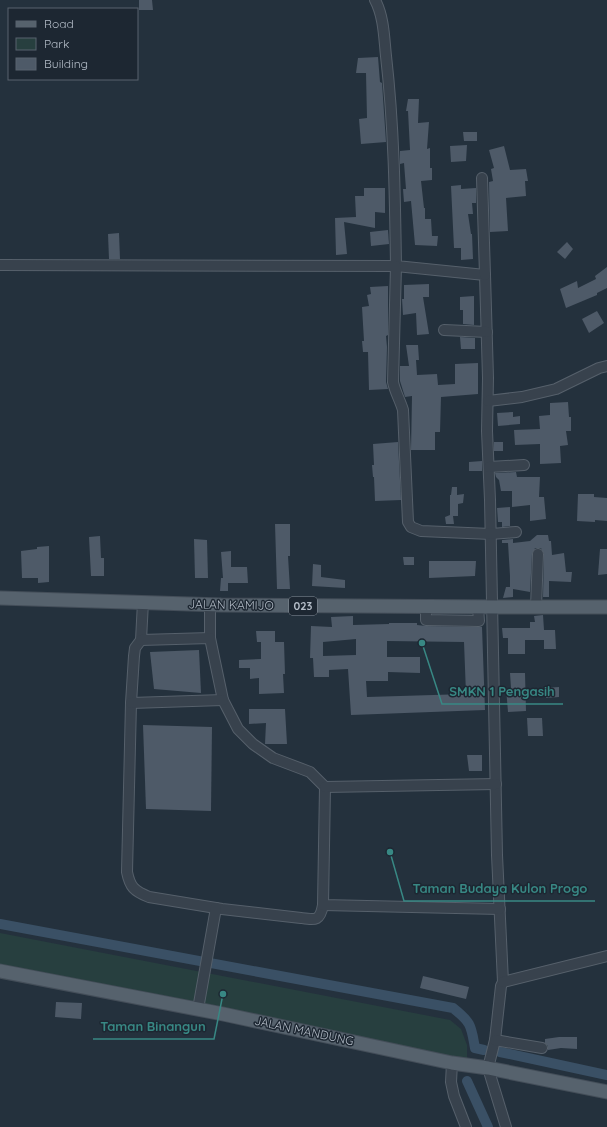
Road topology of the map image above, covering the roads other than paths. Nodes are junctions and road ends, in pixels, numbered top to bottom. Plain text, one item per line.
1 (375, 0) edge
2 (482, 178) dead end
3 (0, 265) edge
4 (396, 266) junction
5 (485, 275) junction
6 (444, 330) dead end
7 (487, 332) junction
8 (607, 366) edge
9 (488, 401) junction
10 (524, 465) dead end
11 (488, 467) junction
12 (516, 532) dead end
13 (491, 534) junction
14 (538, 554) dead end
15 (0, 598) edge
16 (143, 602) junction
17 (210, 605) junction
18 (492, 607) junction
19 (536, 607) junction
20 (607, 607) edge
21 (210, 638) junction
22 (142, 640) junction
23 (223, 700) junction
24 (131, 703) junction
25 (496, 784) junction
26 (325, 787) junction
27 (323, 905) junction
28 (216, 908) junction
29 (500, 909) junction
30 (607, 956) edge
31 (0, 971) edge
32 (503, 982) junction
33 (198, 1010) junction
34 (495, 1040) junction
35 (542, 1048) dead end
36 (452, 1063) junction
37 (488, 1068) junction
38 (607, 1092) edge
39 (466, 1127) edge
40 (506, 1127) edge

1 - 4 street
2 - 5 street
3 - 4 street
4 - 5 street
4 - 13 street
5 - 7 street
6 - 7 street
7 - 9 street
8 - 9 street
9 - 11 street
10 - 11 street
11 - 13 street
12 - 13 street
13 - 18 street
14 - 19 street
15 - 16 main road, JALAN KAMIJO / 023
16 - 17 main road, JALAN KAMIJO / 023
16 - 22 street
17 - 18 main road, JALAN KAMIJO / 023
17 - 21 street
18 - 19 main road, JALAN KAMIJO / 023
18 - 25 street
19 - 20 main road, JALAN KAMIJO / 023
21 - 22 street
21 - 23 street
22 - 24 street
23 - 24 street
23 - 26 street
24 - 28 street
25 - 26 street
25 - 29 street
26 - 27 street
27 - 28 street
27 - 29 street
28 - 33 street
29 - 32 street
30 - 32 street
31 - 33 main road, JALAN MANDUNG
32 - 34 street
33 - 36 main road, JALAN MANDUNG
34 - 35 street
34 - 37 street
36 - 37 main road, JALAN MANDUNG
36 - 39 street
37 - 38 main road, JALAN MANDUNG
37 - 40 street

